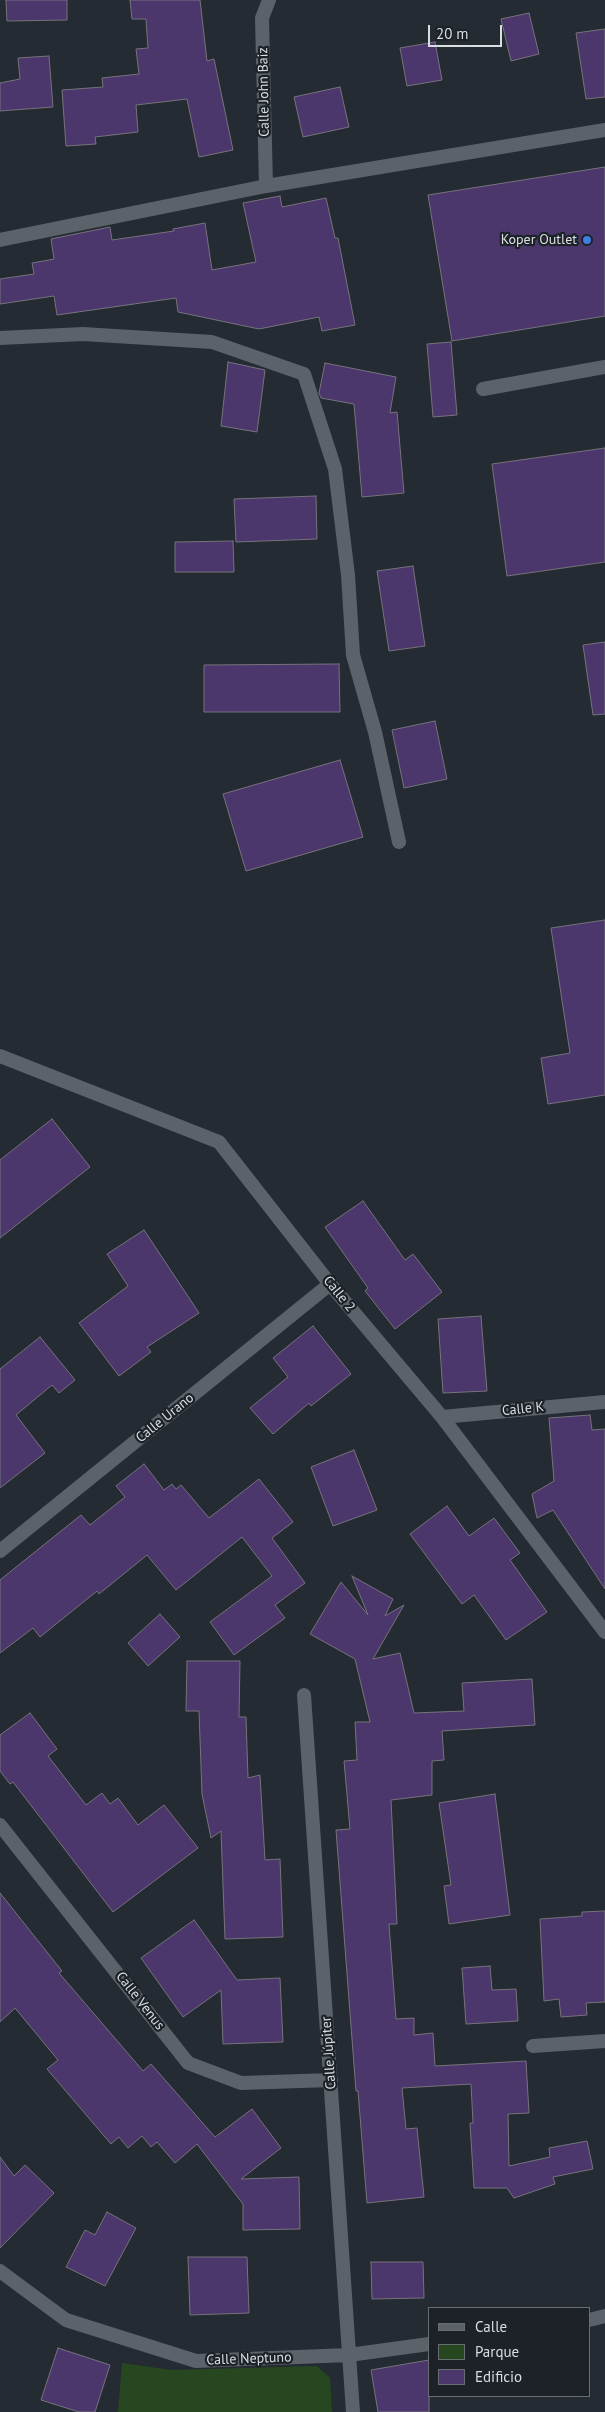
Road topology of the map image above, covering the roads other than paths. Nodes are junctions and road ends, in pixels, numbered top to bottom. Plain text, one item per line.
1 (269, 0) edge
2 (605, 130) edge
3 (266, 186) junction
4 (0, 240) edge
5 (0, 338) edge
6 (605, 367) edge
7 (483, 388) dead end
8 (399, 842) dead end
9 (0, 1056) edge
10 (330, 1284) junction
11 (605, 1402) edge
12 (442, 1418) junction
13 (0, 1551) edge
14 (605, 1632) edge
15 (304, 1695) dead end
16 (0, 1825) edge
17 (605, 2041) edge
18 (533, 2046) dead end
19 (331, 2080) junction
20 (0, 2271) edge
21 (605, 2316) edge
22 (590, 2320) edge
23 (428, 2344) edge
24 (349, 2355) junction
25 (353, 2412) edge

1 - 3 street, Calle John Baiz
2 - 3 street
3 - 4 street
5 - 8 street
6 - 7 street
9 - 10 street, Calle 2
10 - 12 street, Calle 2
10 - 13 street, Calle Urano
11 - 12 street, Calle K
12 - 14 street, Calle 2
15 - 19 street, Calle Júpiter
16 - 19 street, Calle Venus
17 - 18 street
19 - 24 street, Calle Júpiter
20 - 24 street, Calle Neptuno
21 - 22 street
23 - 24 street, Calle Neptuno
24 - 25 street, Calle Júpiter

